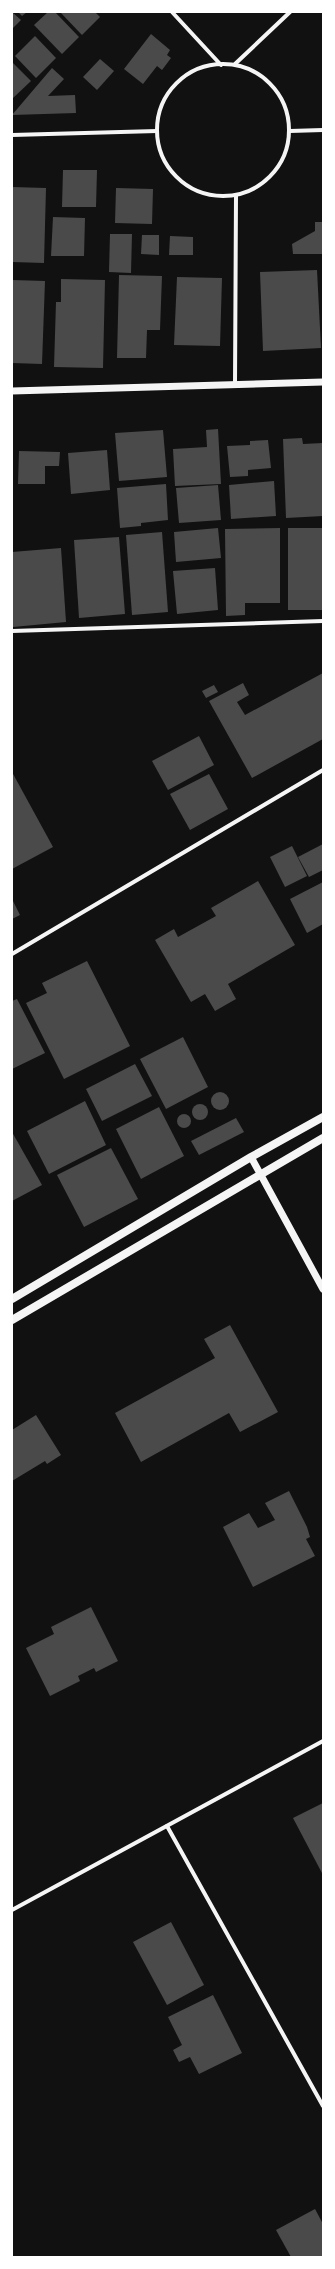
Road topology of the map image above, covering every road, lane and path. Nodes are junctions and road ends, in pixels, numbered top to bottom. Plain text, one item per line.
1 (172, 12) edge
2 (290, 12) edge
3 (235, 64) junction
4 (220, 65) junction
5 (323, 130) edge
6 (157, 131) junction
7 (290, 131) junction
8 (12, 135) edge
9 (236, 196) junction
10 (323, 382) edge
11 (235, 385) junction
12 (12, 391) edge
13 (323, 621) edge
14 (12, 631) edge
15 (323, 770) edge
16 (12, 954) edge
17 (323, 1117) edge
18 (323, 1138) edge
19 (251, 1157) junction
20 (260, 1174) junction
21 (323, 1289) edge
22 (12, 1299) edge
23 (12, 1320) edge
24 (323, 1741) edge
25 (167, 1826) junction
26 (12, 1910) edge
27 (323, 2106) edge

1 - 4 street
2 - 3 street
3 - 4 street
3 - 7 street
4 - 6 street
5 - 7 street
6 - 8 street
6 - 9 street
7 - 9 street
9 - 11 street
10 - 11 street
11 - 12 street
13 - 14 street
15 - 16 street
17 - 19 main road
18 - 20 main road
19 - 20 street
19 - 22 main road
20 - 21 street
20 - 23 main road
24 - 25 street
25 - 26 street
25 - 27 street

